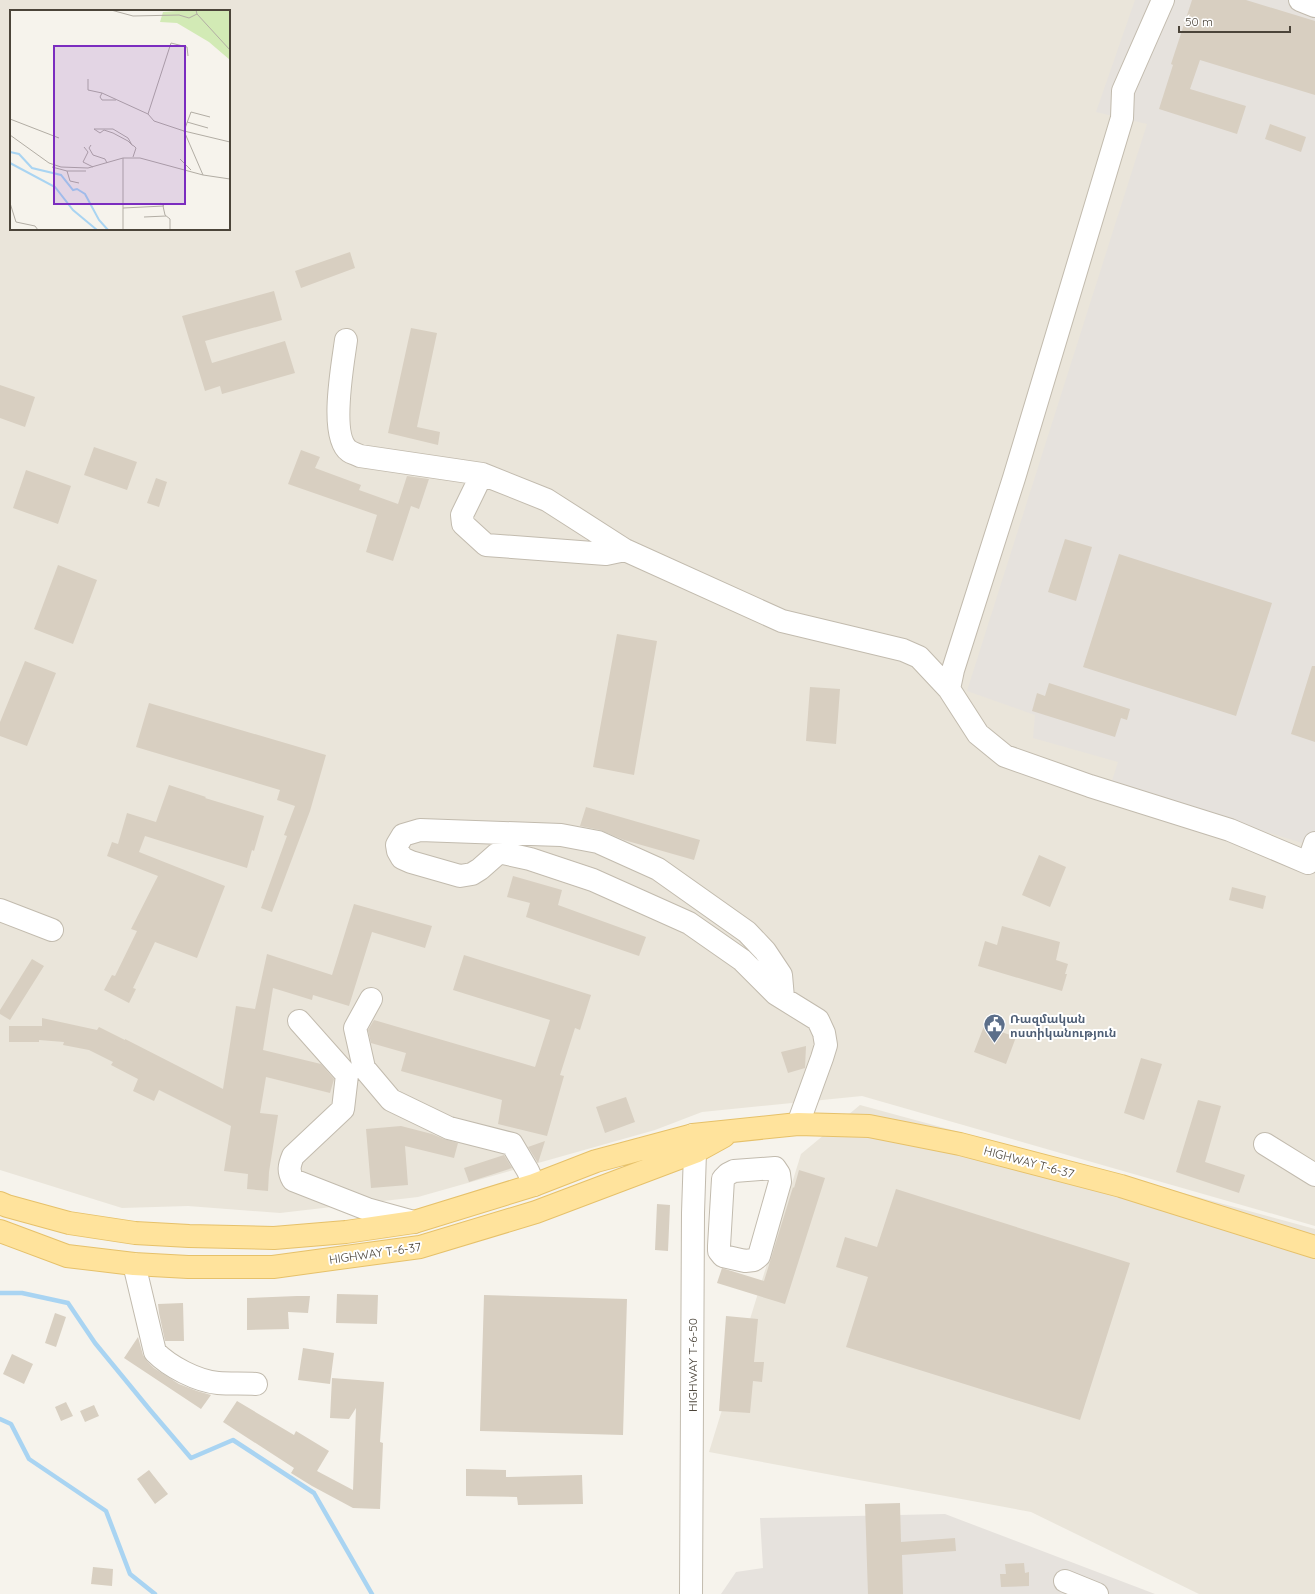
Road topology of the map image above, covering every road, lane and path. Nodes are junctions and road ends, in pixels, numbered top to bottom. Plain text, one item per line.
1 (1163, 0) edge
2 (1300, 0) edge
3 (1315, 6) edge
4 (346, 340) dead end
5 (482, 474) junction
6 (625, 550) junction
7 (949, 689) junction
8 (1315, 843) edge
9 (1313, 870) edge
10 (0, 910) edge
11 (52, 930) dead end
12 (371, 998) dead end
13 (783, 998) junction
14 (299, 1021) dead end
15 (798, 1124) junction
16 (694, 1144) junction
17 (1265, 1144) dead end
18 (1315, 1174) edge
19 (534, 1185) junction
20 (0, 1202) edge
21 (693, 1213) junction
22 (720, 1213) dead end
23 (414, 1222) junction
24 (0, 1232) edge
25 (420, 1247) junction
26 (1315, 1247) edge
27 (134, 1264) junction
28 (256, 1384) dead end
29 (1065, 1581) dead end
30 (691, 1594) edge
31 (1097, 1594) edge

1 - 7 street
2 - 3 street
4 - 5 street
5 - 6 street
5 - 6 street
6 - 7 street
7 - 9 street
8 - 9 street
10 - 11 street
12 - 19 street
13 - 13 street
13 - 15 street
14 - 23 street
15 - 16 main road, HIGHWAY T-6-37
15 - 26 main road, HIGHWAY T-6-37
16 - 19 main road, HIGHWAY T-6-37
16 - 21 street, HIGHWAY T-6-50
16 - 25 main road, HIGHWAY T-6-37
17 - 18 street
19 - 23 main road, HIGHWAY T-6-37
20 - 23 main road, HIGHWAY T-6-37
21 - 22 street
21 - 30 street, HIGHWAY T-6-50
23 - 25 main road
24 - 27 main road, HIGHWAY T-6-37
25 - 27 main road, HIGHWAY T-6-37
27 - 28 street
29 - 31 street

